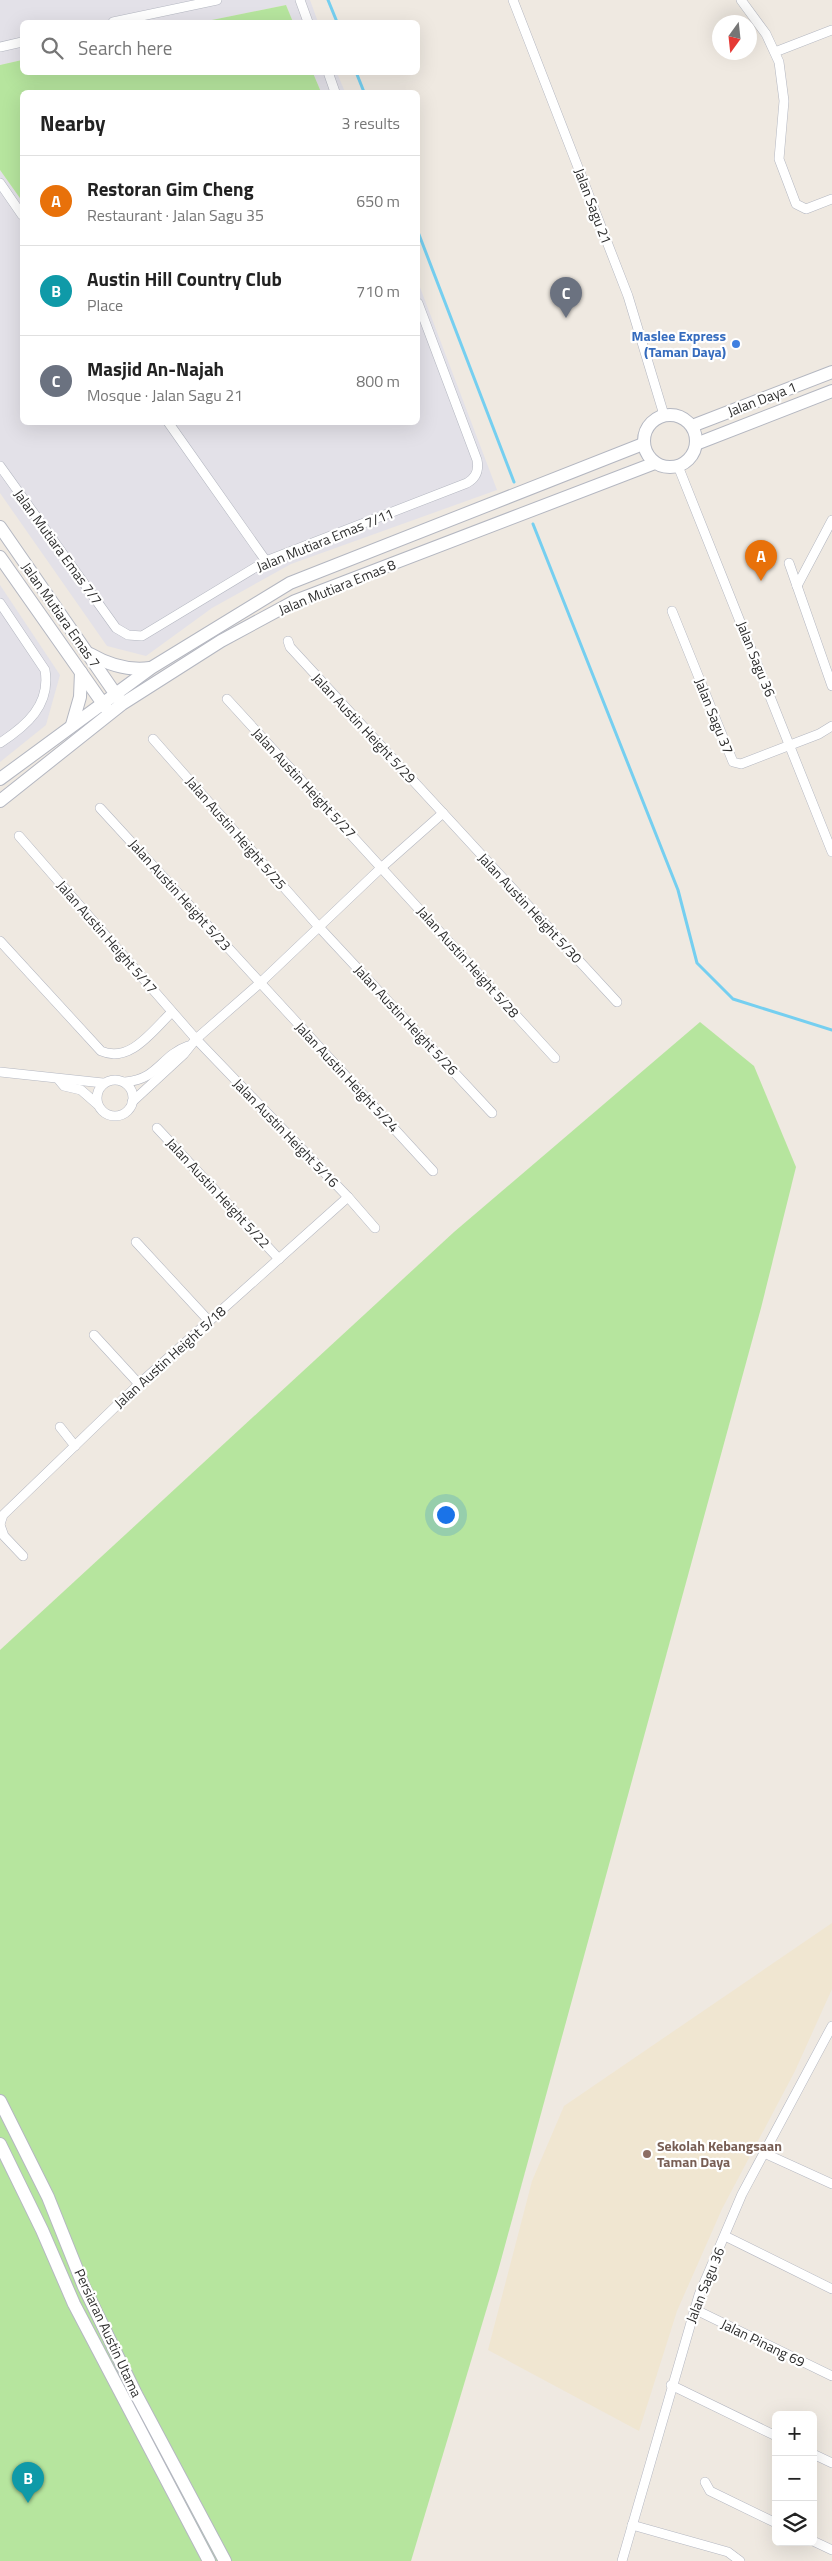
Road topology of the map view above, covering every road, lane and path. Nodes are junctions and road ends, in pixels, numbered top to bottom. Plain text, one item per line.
1 (217, 0) edge
2 (300, 0) edge
3 (513, 0) edge
4 (741, 0) edge
5 (122, 20) edge
6 (307, 20) edge
7 (832, 30) edge
8 (20, 42) edge
9 (0, 47) edge
10 (775, 52) junction
11 (329, 75) edge
12 (334, 90) edge
13 (0, 183) edge
14 (832, 199) edge
15 (20, 212) edge
16 (420, 316) edge
17 (422, 328) edge
18 (832, 372) edge
19 (831, 394) edge
20 (664, 415) junction
21 (171, 425) edge
22 (692, 426) junction
23 (643, 444) junction
24 (696, 444) junction
25 (655, 463) junction
26 (0, 466) edge
27 (678, 466) junction
28 (832, 520) edge
29 (0, 527) edge
30 (0, 557) edge
31 (266, 561) junction
32 (789, 563) dead end
33 (797, 586) junction
34 (0, 603) edge
35 (672, 611) dead end
36 (116, 628) joint
37 (288, 641) dead end
38 (88, 653) junction
39 (151, 668) junction
40 (81, 672) junction
41 (832, 686) edge
42 (118, 698) junction
43 (227, 699) dead end
44 (106, 707) junction
45 (72, 725) junction
46 (832, 726) edge
47 (153, 739) dead end
48 (0, 743) edge
49 (791, 745) junction
50 (0, 779) edge
51 (0, 801) edge
52 (100, 808) dead end
53 (443, 813) junction
54 (19, 836) dead end
55 (832, 852) edge
56 (382, 867) junction
57 (319, 927) junction
58 (0, 941) edge
59 (260, 983) junction
60 (617, 1002) dead end
61 (172, 1012) junction
62 (196, 1039) junction
63 (188, 1046) junction
64 (554, 1058) dead end
65 (0, 1072) edge
66 (59, 1080) junction
67 (125, 1082) junction
68 (103, 1083) junction
69 (132, 1102) junction
70 (98, 1104) junction
71 (492, 1113) dead end
72 (157, 1128) dead end
73 (434, 1171) dead end
74 (348, 1197) junction
75 (375, 1228) dead end
76 (136, 1242) dead end
77 (279, 1259) junction
78 (210, 1321) junction
79 (94, 1335) dead end
80 (139, 1384) junction
81 (60, 1427) dead end
82 (75, 1446) junction
83 (0, 1524) edge
84 (23, 1556) dead end
85 (832, 2026) edge
86 (0, 2101) edge
87 (0, 2144) edge
88 (764, 2153) junction
89 (832, 2184) edge
90 (725, 2236) junction
91 (832, 2289) edge
92 (694, 2309) junction
93 (832, 2376) edge
94 (671, 2385) junction
95 (772, 2434) edge
96 (817, 2456) edge
97 (832, 2463) edge
98 (705, 2482) dead end
99 (772, 2521) edge
100 (632, 2525) junction
101 (817, 2543) edge
102 (832, 2550) edge
103 (209, 2561) edge
104 (225, 2561) edge
105 (622, 2561) edge
106 (740, 2561) edge

1 - 5 street
2 - 6 street
3 - 20 street, Jalan Sagu 21
4 - 10 street
7 - 10 street
8 - 9 street
10 - 14 street
11 - 12 street
13 - 15 street
16 - 17 street
17 - 31 street, Jalan Mutiara Emas 7/11
18 - 22 main road, Jalan Daya 1
19 - 24 main road, Jalan Daya 1
20 - 22 main road
20 - 23 main road
21 - 31 street
22 - 24 main road
23 - 25 main road
23 - 39 main road, Jalan Mutiara Emas 8
24 - 27 main road
25 - 27 main road
25 - 42 main road, Jalan Mutiara Emas 8
26 - 36 street, Jalan Mutiara Emas 7/7
27 - 49 street, Jalan Sagu 36
28 - 33 street
29 - 38 main road, Jalan Mutiara Emas 7
30 - 40 main road, Jalan Mutiara Emas 7
31 - 36 street, Jalan Mutiara Emas 7/11
32 - 33 street
33 - 41 street
34 - 48 street
35 - 49 street, Jalan Sagu 37
37 - 53 street, Jalan Austin Height 5/29
38 - 39 main road
38 - 42 main road, Jalan Mutiara Emas 7
39 - 42 main road, Jalan Mutiara Emas 8
40 - 44 main road, Jalan Mutiara Emas 7
40 - 45 main road
42 - 44 main road, Jalan Mutiara Emas 8
43 - 56 street, Jalan Austin Height 5/27
44 - 45 main road, Jalan Mutiara Emas 8
44 - 51 main road, Jalan Mutiara Emas 8
45 - 50 main road, Jalan Mutiara Emas 8
46 - 49 street
47 - 57 street, Jalan Austin Height 5/25
49 - 55 street, Jalan Sagu 36
52 - 59 street, Jalan Austin Height 5/23
53 - 56 street
53 - 60 street, Jalan Austin Height 5/30
54 - 61 street, Jalan Austin Height 5/17
56 - 57 street
56 - 64 street, Jalan Austin Height 5/28
57 - 59 street
57 - 71 street, Jalan Austin Height 5/26
58 - 61 street
59 - 62 street
59 - 73 street, Jalan Austin Height 5/24
61 - 62 street, Jalan Austin Height 5/17
62 - 63 street
62 - 74 street, Jalan Austin Height 5/16
63 - 67 street
63 - 69 street
65 - 66 street
66 - 68 street
66 - 70 street
67 - 68 street
67 - 69 street
68 - 70 street
69 - 70 street
72 - 77 street, Jalan Austin Height 5/22
74 - 75 street, Jalan Austin Height 5/16
74 - 77 street, Jalan Austin Height 5/18
76 - 78 street
77 - 78 street, Jalan Austin Height 5/18
78 - 80 street, Jalan Austin Height 5/18
79 - 80 street
80 - 82 street, Jalan Austin Height 5/18
81 - 82 street
82 - 83 street, Jalan Austin Height 5/18
83 - 84 street, Jalan Austin Height 5/18
85 - 88 street, Jalan Sagu 36
86 - 104 main road, Persiaran Austin Utama
87 - 103 main road, Persiaran Austin Utama
88 - 89 street
88 - 90 street, Jalan Sagu 36
90 - 91 street
90 - 92 street, Jalan Sagu 36
92 - 93 street, Jalan Pinang 69
92 - 94 street, Jalan Sagu 36
94 - 95 street
94 - 100 street, Jalan Sagu 36
96 - 97 street
98 - 99 street
100 - 105 street, Jalan Sagu 36
100 - 106 street
101 - 102 street

